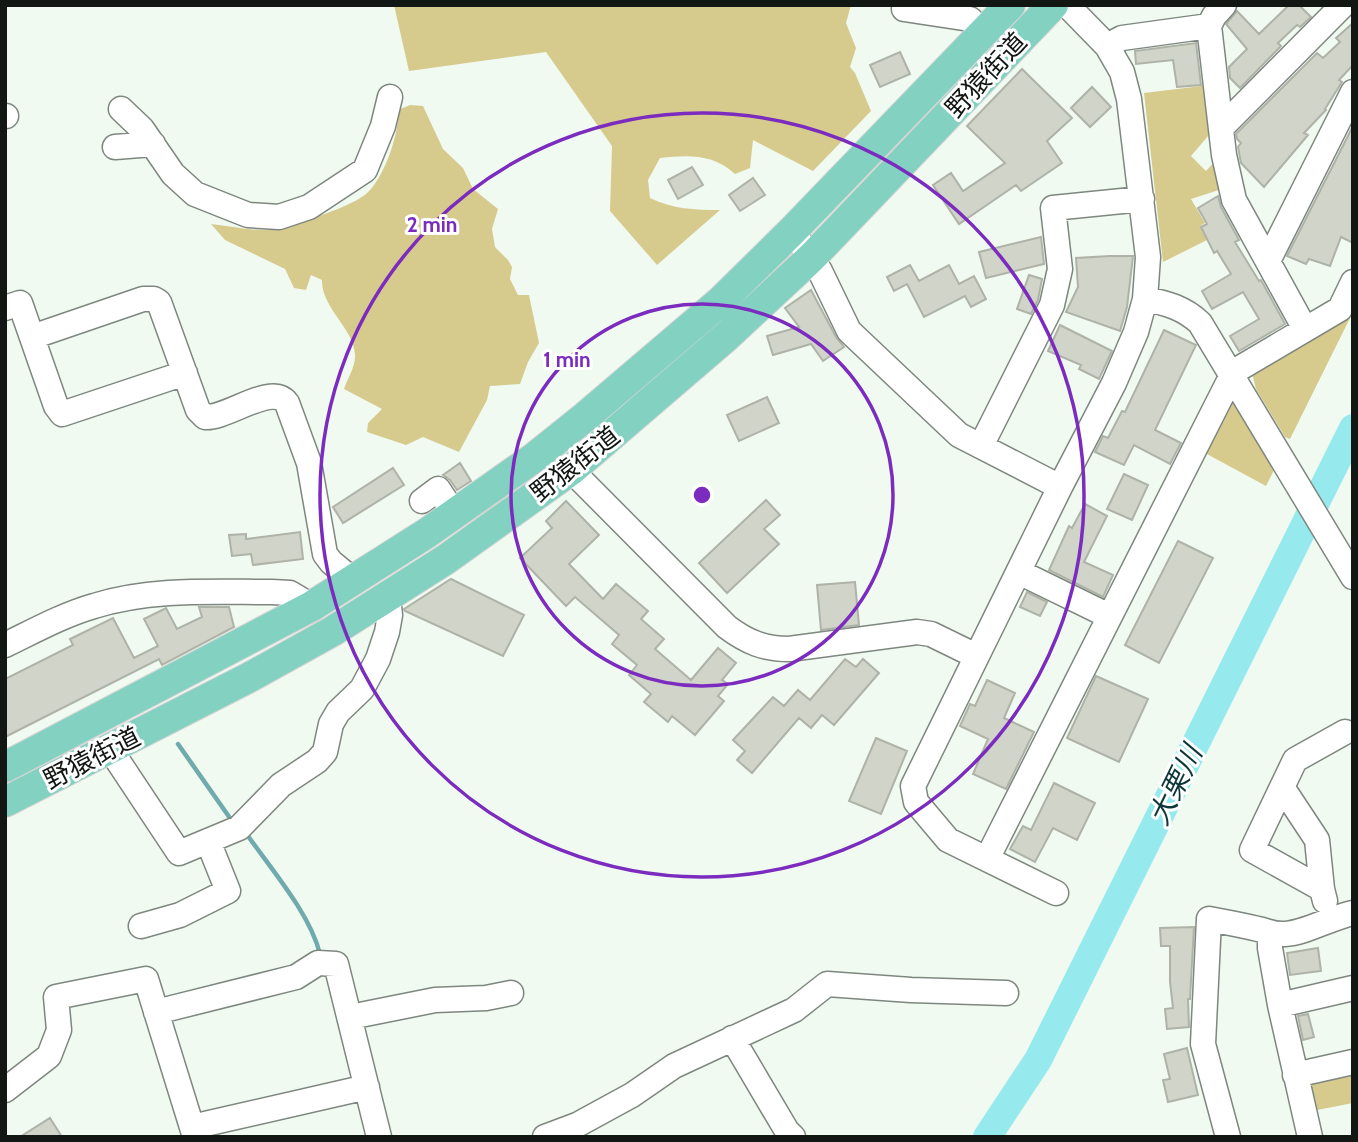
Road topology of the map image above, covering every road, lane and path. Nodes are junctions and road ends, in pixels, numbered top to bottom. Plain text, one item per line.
1 (1010, 5) edge
2 (1054, 5) edge
3 (1067, 5) edge
4 (1224, 5) edge
5 (1343, 5) edge
6 (904, 9) dead end
7 (975, 19) edge
8 (1209, 26) junction
9 (1107, 46) junction
10 (1353, 92) edge
11 (390, 97) dead end
12 (121, 109) dead end
13 (1222, 127) junction
14 (148, 137) junction
15 (112, 139) dead end
16 (1142, 199) junction
17 (792, 231) junction
18 (812, 257) junction
19 (1268, 261) junction
20 (1353, 282) edge
21 (1145, 299) junction
22 (5, 308) edge
23 (1306, 329) junction
24 (32, 337) junction
25 (185, 373) junction
26 (1232, 375) junction
27 (981, 446) junction
28 (571, 470) junction
29 (1060, 487) junction
30 (422, 500) dead end
31 (448, 504) dead end
32 (1019, 572) junction
33 (1353, 577) edge
34 (354, 581) junction
35 (388, 597) junction
36 (312, 606) junction
37 (1110, 616) junction
38 (333, 631) junction
39 (5, 645) edge
40 (232, 649) junction
41 (976, 656) junction
42 (250, 677) junction
43 (1345, 732) dead end
44 (110, 749) junction
45 (5, 767) edge
46 (1282, 787) junction
47 (5, 802) edge
48 (208, 841) junction
49 (987, 859) junction
50 (1322, 889) junction
51 (1055, 893) dead end
52 (1341, 916) edge
53 (141, 926) dead end
54 (1270, 934) junction
55 (1353, 988) edge
56 (511, 993) dead end
57 (1006, 993) dead end
58 (1280, 1005) junction
59 (156, 1012) junction
60 (350, 1017) junction
61 (732, 1038) junction
62 (1353, 1062) edge
63 (1295, 1076) junction
64 (367, 1087) junction
65 (5, 1090) edge
66 (579, 1131) edge
67 (194, 1132) edge
68 (785, 1135) edge
69 (379, 1137) edge
70 (545, 1137) edge
71 (1228, 1137) edge
72 (1310, 1137) edge

1 - 7 main road, 野猿街道
2 - 18 main road, 野猿街道
3 - 9 street
4 - 8 street
5 - 13 street
6 - 7 street
7 - 17 main road, 野猿街道
8 - 9 street
8 - 13 street
9 - 16 street
10 - 19 street
11 - 14 street
12 - 14 street
13 - 19 street
14 - 15 street
16 - 21 street
16 - 27 street
17 - 18 street
17 - 34 main road, 野猿街道
18 - 27 street
18 - 28 main road, 野猿街道
19 - 23 street
20 - 23 street
21 - 26 street
21 - 29 street
22 - 24 street
23 - 26 street
24 - 25 street
24 - 25 street
25 - 34 street
26 - 33 street
26 - 37 street
27 - 29 street
28 - 35 main road, 野猿街道
28 - 41 street
29 - 32 street
30 - 31 street
32 - 37 street
32 - 41 street
34 - 36 main road, 野猿街道
35 - 38 main road, 野猿街道
35 - 48 street
36 - 38 main road
36 - 39 street
36 - 40 main road, 野猿街道
37 - 49 street
38 - 42 main road, 野猿街道
40 - 42 main road
40 - 45 main road, 野猿街道
41 - 49 street
42 - 44 main road, 野猿街道
43 - 46 street
44 - 47 main road, 野猿街道
44 - 48 street
46 - 50 street
46 - 50 street
48 - 53 street
49 - 51 street
50 - 52 street
52 - 54 street
54 - 58 street
54 - 71 street
55 - 58 street
56 - 60 street
57 - 61 street
58 - 63 street
59 - 60 street
59 - 65 street
59 - 67 street
60 - 64 street
61 - 66 street
61 - 68 street
62 - 63 street
63 - 72 street
64 - 67 street
64 - 69 street
66 - 70 street

